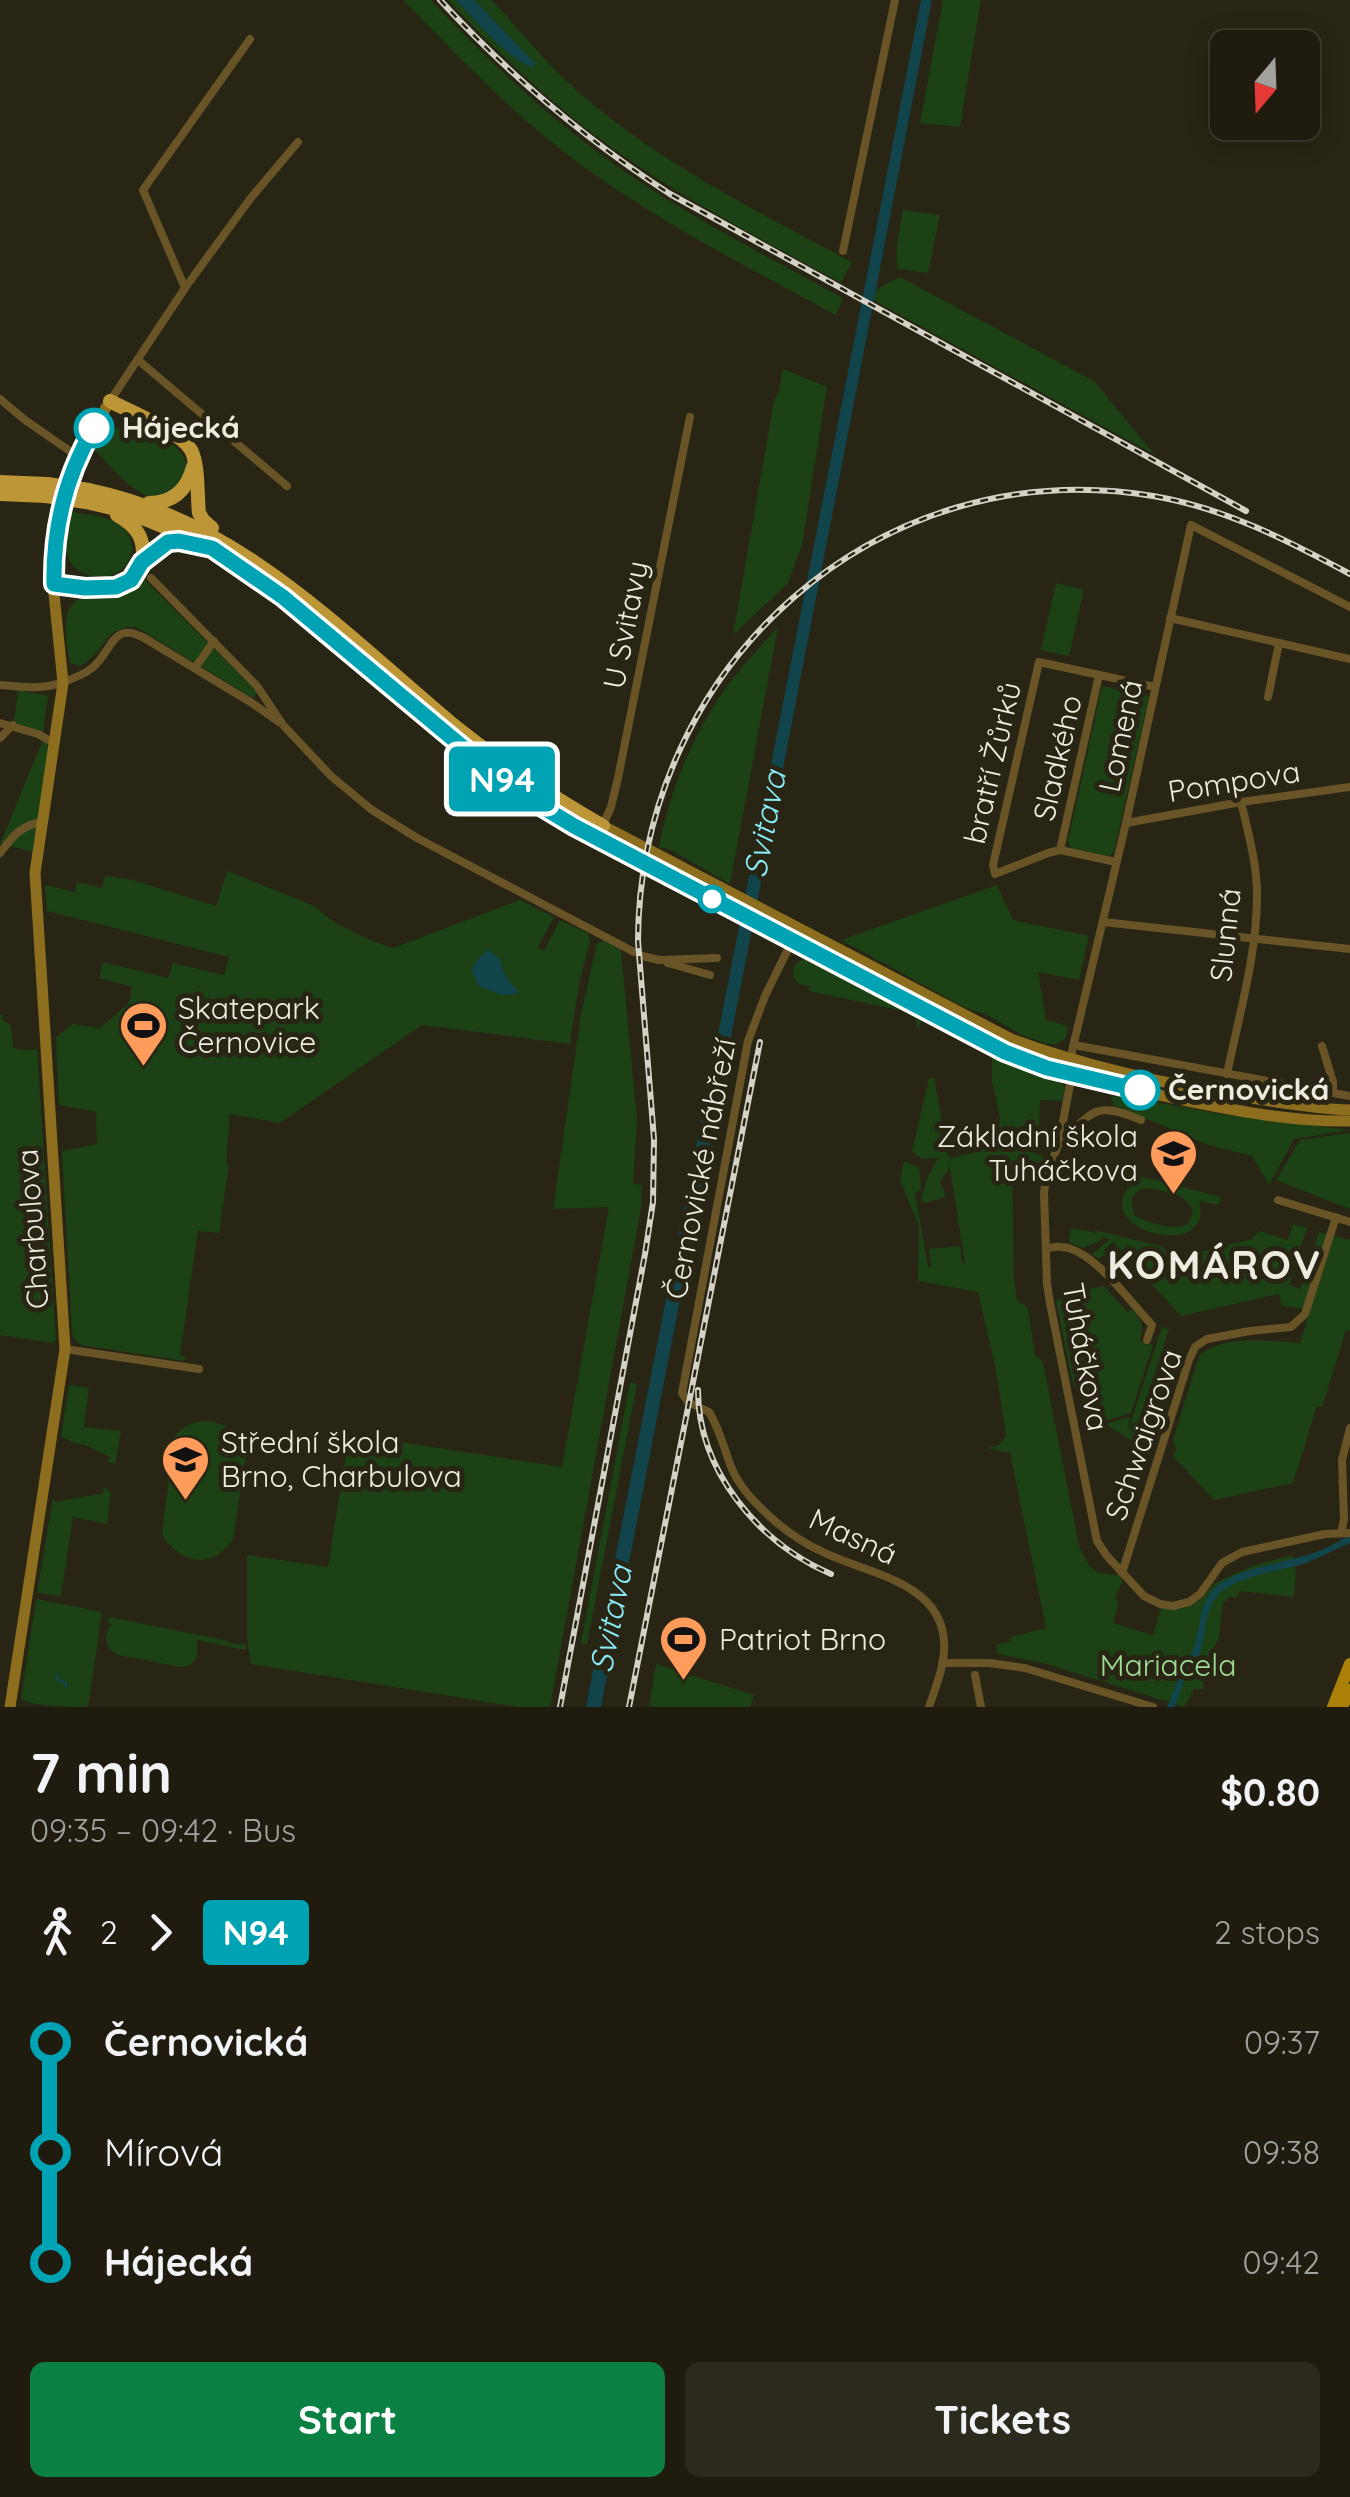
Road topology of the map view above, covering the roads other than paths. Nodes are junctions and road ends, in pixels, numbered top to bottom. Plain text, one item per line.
1 (894, 0) edge
2 (250, 40) dead end
3 (298, 142) dead end
4 (843, 251) dead end
5 (184, 288) junction
6 (138, 360) junction
7 (0, 398) edge
8 (110, 402) junction
9 (690, 417) dead end
10 (78, 456) junction
11 (194, 462) junction
12 (69, 479) dead end
13 (0, 482) edge
14 (288, 486) dead end
15 (46, 490) junction
16 (0, 494) edge
17 (87, 496) junction
18 (136, 502) junction
19 (60, 510) dead end
20 (212, 548) junction
21 (237, 549) junction
22 (142, 562) junction
23 (151, 578) dead end
24 (54, 584) junction
25 (1350, 607) edge
26 (1170, 618) junction
27 (214, 641) junction
28 (1279, 643) junction
29 (1350, 659) edge
30 (195, 668) junction
31 (1100, 675) junction
32 (62, 683) junction
33 (0, 685) edge
34 (1155, 687) junction
35 (1268, 697) dead end
36 (0, 724) edge
37 (13, 725) junction
38 (284, 725) junction
39 (0, 738) edge
40 (54, 743) junction
41 (1350, 790) edge
42 (1241, 802) junction
43 (42, 822) junction
44 (1126, 822) junction
45 (599, 832) junction
46 (1060, 850) junction
47 (0, 853) edge
48 (1116, 862) junction
49 (1102, 922) junction
50 (798, 929) junction
51 (1254, 938) junction
52 (792, 942) junction
53 (1350, 949) edge
54 (718, 958) dead end
55 (658, 960) junction
56 (710, 976) dead end
57 (1074, 1045) junction
58 (1322, 1046) dead end
59 (1072, 1066) junction
60 (1227, 1074) junction
61 (1333, 1093) junction
62 (1350, 1096) edge
63 (1350, 1110) edge
64 (1141, 1120) dead end
65 (1350, 1121) edge
66 (1060, 1143) junction
67 (1278, 1200) dead end
68 (1336, 1218) junction
69 (1350, 1222) edge
70 (1046, 1248) junction
71 (1148, 1340) dead end
72 (65, 1349) junction
73 (199, 1369) dead end
74 (709, 1412) joint
75 (1350, 1428) edge
76 (1345, 1533) edge
77 (1122, 1572) junction
78 (942, 1663) junction
79 (1350, 1664) edge
80 (975, 1675) dead end
81 (1350, 1690) edge
82 (10, 1707) edge
83 (929, 1707) edge
84 (981, 1707) edge
85 (1154, 1707) edge
86 (1333, 1707) edge
87 (1342, 1707) edge

1 - 4 street
2 - 5 street
3 - 5 street
5 - 6 street
6 - 8 street
6 - 14 street
7 - 10 street
8 - 10 main road
8 - 11 highway
9 - 45 street, U Svitavy
10 - 12 main road
11 - 18 highway
11 - 21 highway
13 - 15 highway
15 - 16 highway
15 - 17 highway, bridge
17 - 18 highway
17 - 20 highway
17 - 22 highway
18 - 21 highway
19 - 24 main road, Charbulova
20 - 22 highway
20 - 45 highway
21 - 45 highway
22 - 24 highway
23 - 27 street
24 - 32 main road, Charbulova
25 - 26 street, Lomená
26 - 28 street
26 - 34 street, Lomená
27 - 30 street
27 - 38 street
28 - 29 street
28 - 35 street
30 - 32 street
30 - 38 street
31 - 34 street
31 - 46 street, Sladkého
31 - 46 street, bratří Žůrků
32 - 33 street
32 - 40 main road, Charbulova
34 - 44 street, Lomená
36 - 37 street
37 - 39 street
37 - 40 street
38 - 55 street
40 - 43 main road, Charbulova
41 - 42 street, Pompova
42 - 44 street, Pompova
42 - 51 street, Slunná
43 - 47 street
43 - 72 main road, Charbulova
44 - 48 street, Lomená
45 - 50 main road
45 - 52 main road
46 - 48 street
48 - 49 street, Lomená
49 - 51 street
49 - 57 street, Lomená
50 - 52 street, Černovické nábřeží
50 - 59 main road
51 - 53 street
51 - 60 street, Slunná
52 - 59 main road
52 - 74 street, Černovické nábřeží
54 - 55 street
55 - 56 street
57 - 59 street, Lomená
57 - 60 street
58 - 61 street
59 - 63 main road
59 - 65 main road
59 - 66 street, Tuháčkova
60 - 61 street
61 - 62 street
64 - 66 street
66 - 70 street, Tuháčkova
67 - 68 street
68 - 69 street
68 - 77 street, Schwaigrova
70 - 71 street
70 - 77 street, Tuháčkova
72 - 73 street, Charbulova
72 - 82 main road, Charbulova
74 - 78 street, Masná
75 - 76 street
76 - 77 street, Tuháčkova
78 - 83 street, Masná
78 - 85 street
79 - 86 main road
80 - 84 street
81 - 87 main road

